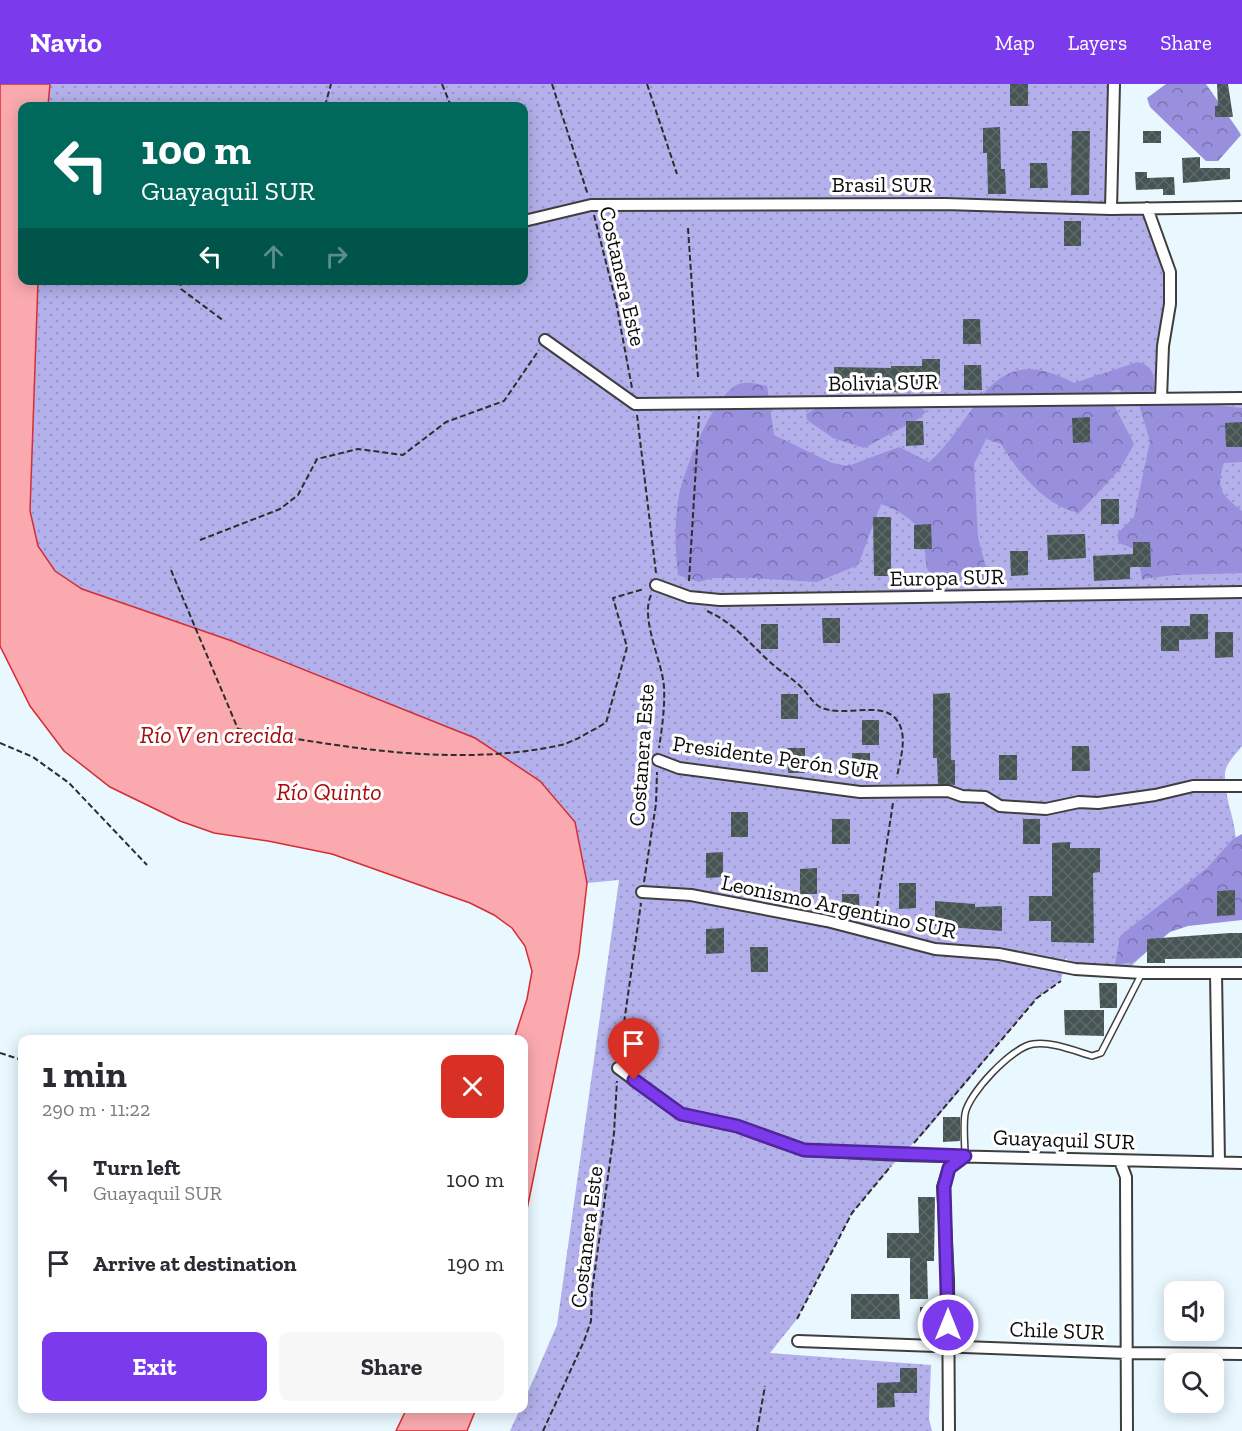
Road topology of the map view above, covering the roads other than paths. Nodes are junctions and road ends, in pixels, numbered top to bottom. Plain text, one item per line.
1 (1114, 84) edge
2 (1242, 207) edge
3 (1147, 208) junction
4 (1111, 209) junction
5 (528, 220) edge
6 (545, 340) road end
7 (1161, 398) junction
8 (1242, 398) edge
9 (656, 585) road end
10 (1242, 592) edge
11 (658, 760) road end
12 (1242, 786) edge
13 (642, 892) road end
14 (1216, 973) junction
15 (1242, 973) edge
16 (1142, 974) junction
17 (618, 1068) road end
18 (965, 1156) junction
19 (1120, 1161) junction
20 (1219, 1162) junction
21 (1242, 1162) edge
22 (798, 1341) dead end
23 (948, 1347) junction
24 (1127, 1353) junction
25 (1242, 1354) edge
26 (948, 1431) edge
27 (1127, 1431) edge

1 - 4 street
2 - 3 street, Brasil SUR
3 - 4 street, Brasil SUR
3 - 7 street
4 - 5 street, Brasil SUR
6 - 7 street, Bolivia SUR
7 - 8 street, Bolivia SUR
9 - 10 street, Europa SUR
11 - 12 street, Presidente Perón SUR
13 - 16 street, Leonismo Argentino SUR
14 - 15 street, Leonismo Argentino SUR
14 - 16 street, Leonismo Argentino SUR
14 - 20 street
16 - 18 lane
17 - 18 street, Guayaquil SUR
18 - 19 street, Guayaquil SUR
18 - 23 street
19 - 20 street, Guayaquil SUR
19 - 24 street
20 - 21 street, Guayaquil SUR
22 - 23 street, Chile SUR
23 - 24 street, Chile SUR
23 - 26 street
24 - 25 street, Chile SUR
24 - 27 street

